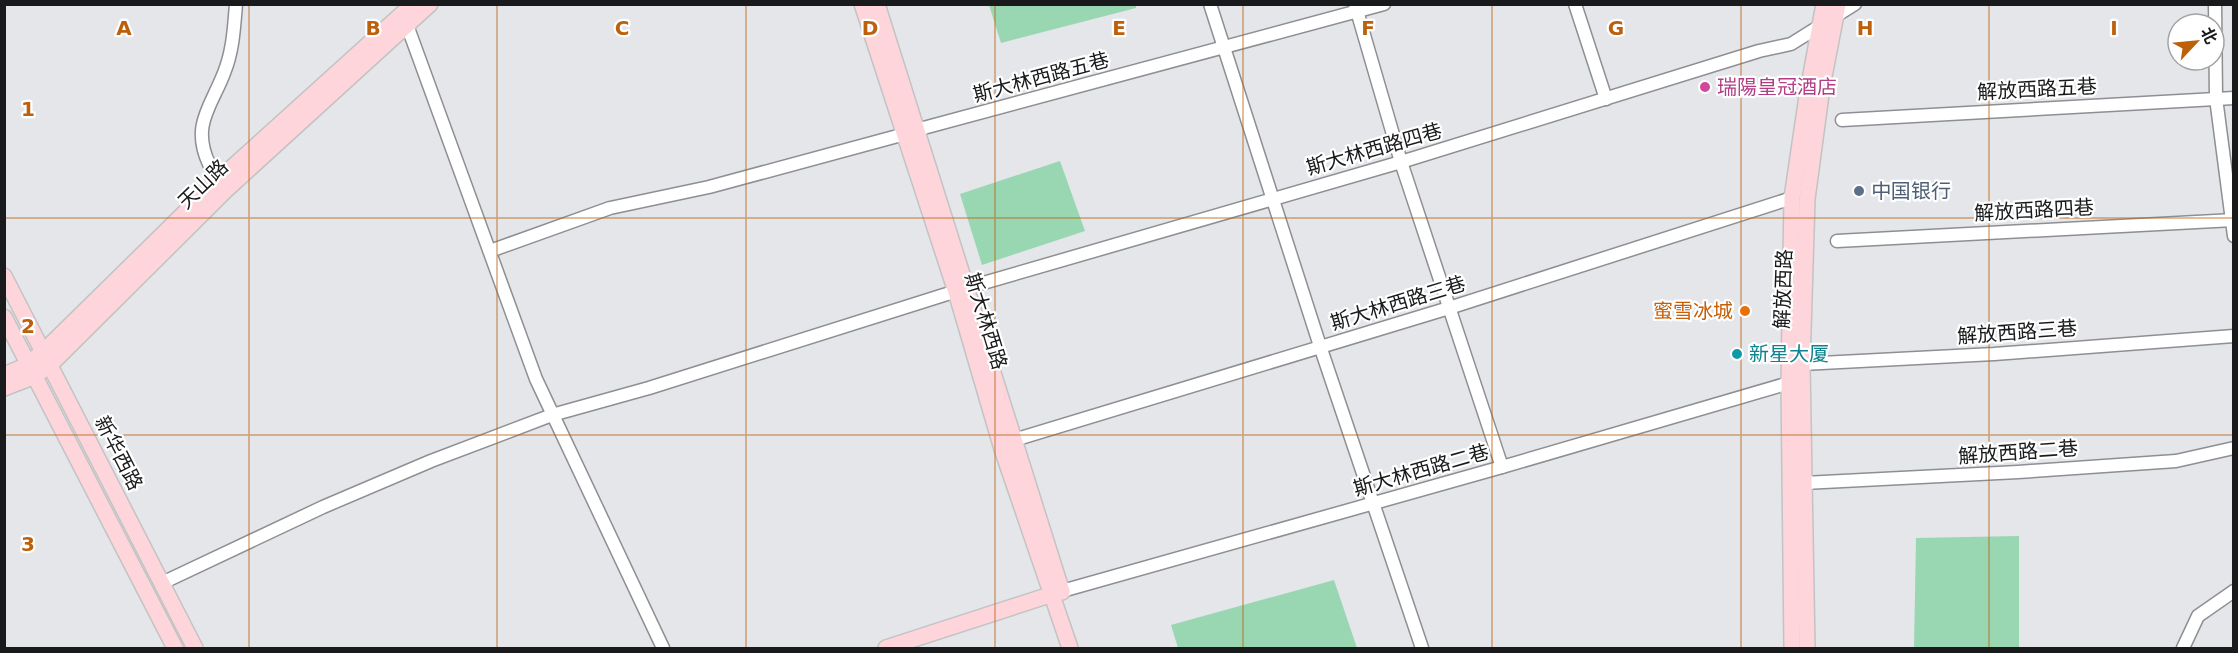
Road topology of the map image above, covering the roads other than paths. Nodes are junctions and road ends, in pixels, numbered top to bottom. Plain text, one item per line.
1 (236, 4) edge
2 (413, 4) edge
3 (430, 4) edge
4 (862, 4) edge
5 (877, 4) edge
6 (1210, 4) edge
7 (1384, 4) edge
8 (1575, 4) edge
9 (1824, 4) edge
10 (1855, 4) edge
11 (2215, 4) edge
12 (1356, 8) edge
13 (1837, 10) edge
14 (403, 21) junction
15 (1820, 26) junction
16 (1224, 48) junction
17 (2216, 98) junction
18 (2234, 98) edge
19 (1606, 99) junction
20 (1842, 120) dead end
21 (911, 132) junction
22 (1401, 162) junction
23 (221, 186) junction
24 (1792, 198) junction
25 (1273, 199) junction
26 (2232, 220) edge
27 (2234, 236) edge
28 (1837, 241) dead end
29 (489, 251) junction
30 (4, 276) edge
31 (961, 290) junction
32 (1449, 308) junction
33 (4, 316) edge
34 (2234, 336) edge
35 (1320, 346) junction
36 (47, 359) junction
37 (1802, 364) junction
38 (32, 370) junction
39 (4, 375) edge
40 (1789, 383) junction
41 (4, 388) edge
42 (552, 415) junction
43 (1014, 440) junction
44 (2234, 448) edge
45 (1502, 467) junction
46 (1804, 483) junction
47 (1374, 503) junction
48 (162, 583) junction
49 (2234, 591) edge
50 (1057, 593) junction
51 (175, 648) edge
52 (195, 648) edge
53 (663, 648) edge
54 (886, 648) edge
55 (1070, 648) edge
56 (1081, 648) edge
57 (1422, 648) edge
58 (1792, 648) edge
59 (1807, 648) edge
60 (2183, 648) edge

1 - 23 street
2 - 14 main road, 天山路
3 - 14 main road, 天山路
4 - 21 main road, 斯大林西路
5 - 21 main road, 斯大林西路
6 - 16 street
7 - 12 street, 斯大林西路五巷
8 - 19 street
9 - 15 main road, 解放西路
10 - 13 street, 斯大林西路四巷
11 - 17 street
12 - 16 street, 斯大林西路五巷
12 - 22 street
13 - 15 street, 斯大林西路四巷
13 - 37 main road, 解放西路
14 - 23 main road, 天山路
14 - 29 street
15 - 19 street, 斯大林西路四巷
15 - 24 main road, 解放西路
16 - 21 street, 斯大林西路五巷
16 - 25 street
17 - 18 street, 解放西路五巷
17 - 20 street, 解放西路五巷
17 - 26 street
19 - 22 street, 斯大林西路四巷
21 - 29 street, 斯大林西路五巷
21 - 31 main road, 斯大林西路
22 - 25 street, 斯大林西路四巷
22 - 32 street
23 - 36 main road, 天山路
24 - 32 street, 斯大林西路三巷
24 - 40 main road, 解放西路
25 - 31 street, 斯大林西路四巷
25 - 35 street
26 - 27 street
26 - 28 street, 解放西路四巷
29 - 42 street
30 - 36 main road, 新华西路
31 - 42 street, 斯大林西路四巷
31 - 43 main road, 斯大林西路
31 - 50 main road, 斯大林西路
32 - 35 street, 斯大林西路三巷
32 - 45 street
33 - 38 main road, 新华西路
34 - 37 street, 解放西路三巷
35 - 43 street, 斯大林西路三巷
35 - 47 street
36 - 38 main road, 天山路
36 - 48 main road, 新华西路
37 - 46 main road, 解放西路
38 - 39 main road, 天山路
38 - 41 main road, 天山路
38 - 51 main road, 新华西路
40 - 45 street, 斯大林西路二巷
40 - 58 main road, 解放西路
42 - 48 street, 斯大林西路四巷
42 - 53 street
43 - 50 main road, 斯大林西路
44 - 46 street, 解放西路二巷
45 - 47 street, 斯大林西路二巷
46 - 59 main road, 解放西路
47 - 50 street, 斯大林西路二巷
47 - 57 street
48 - 52 main road, 新华西路
49 - 60 street
50 - 54 main road
50 - 55 main road, 斯大林西路
50 - 56 main road, 斯大林西路

